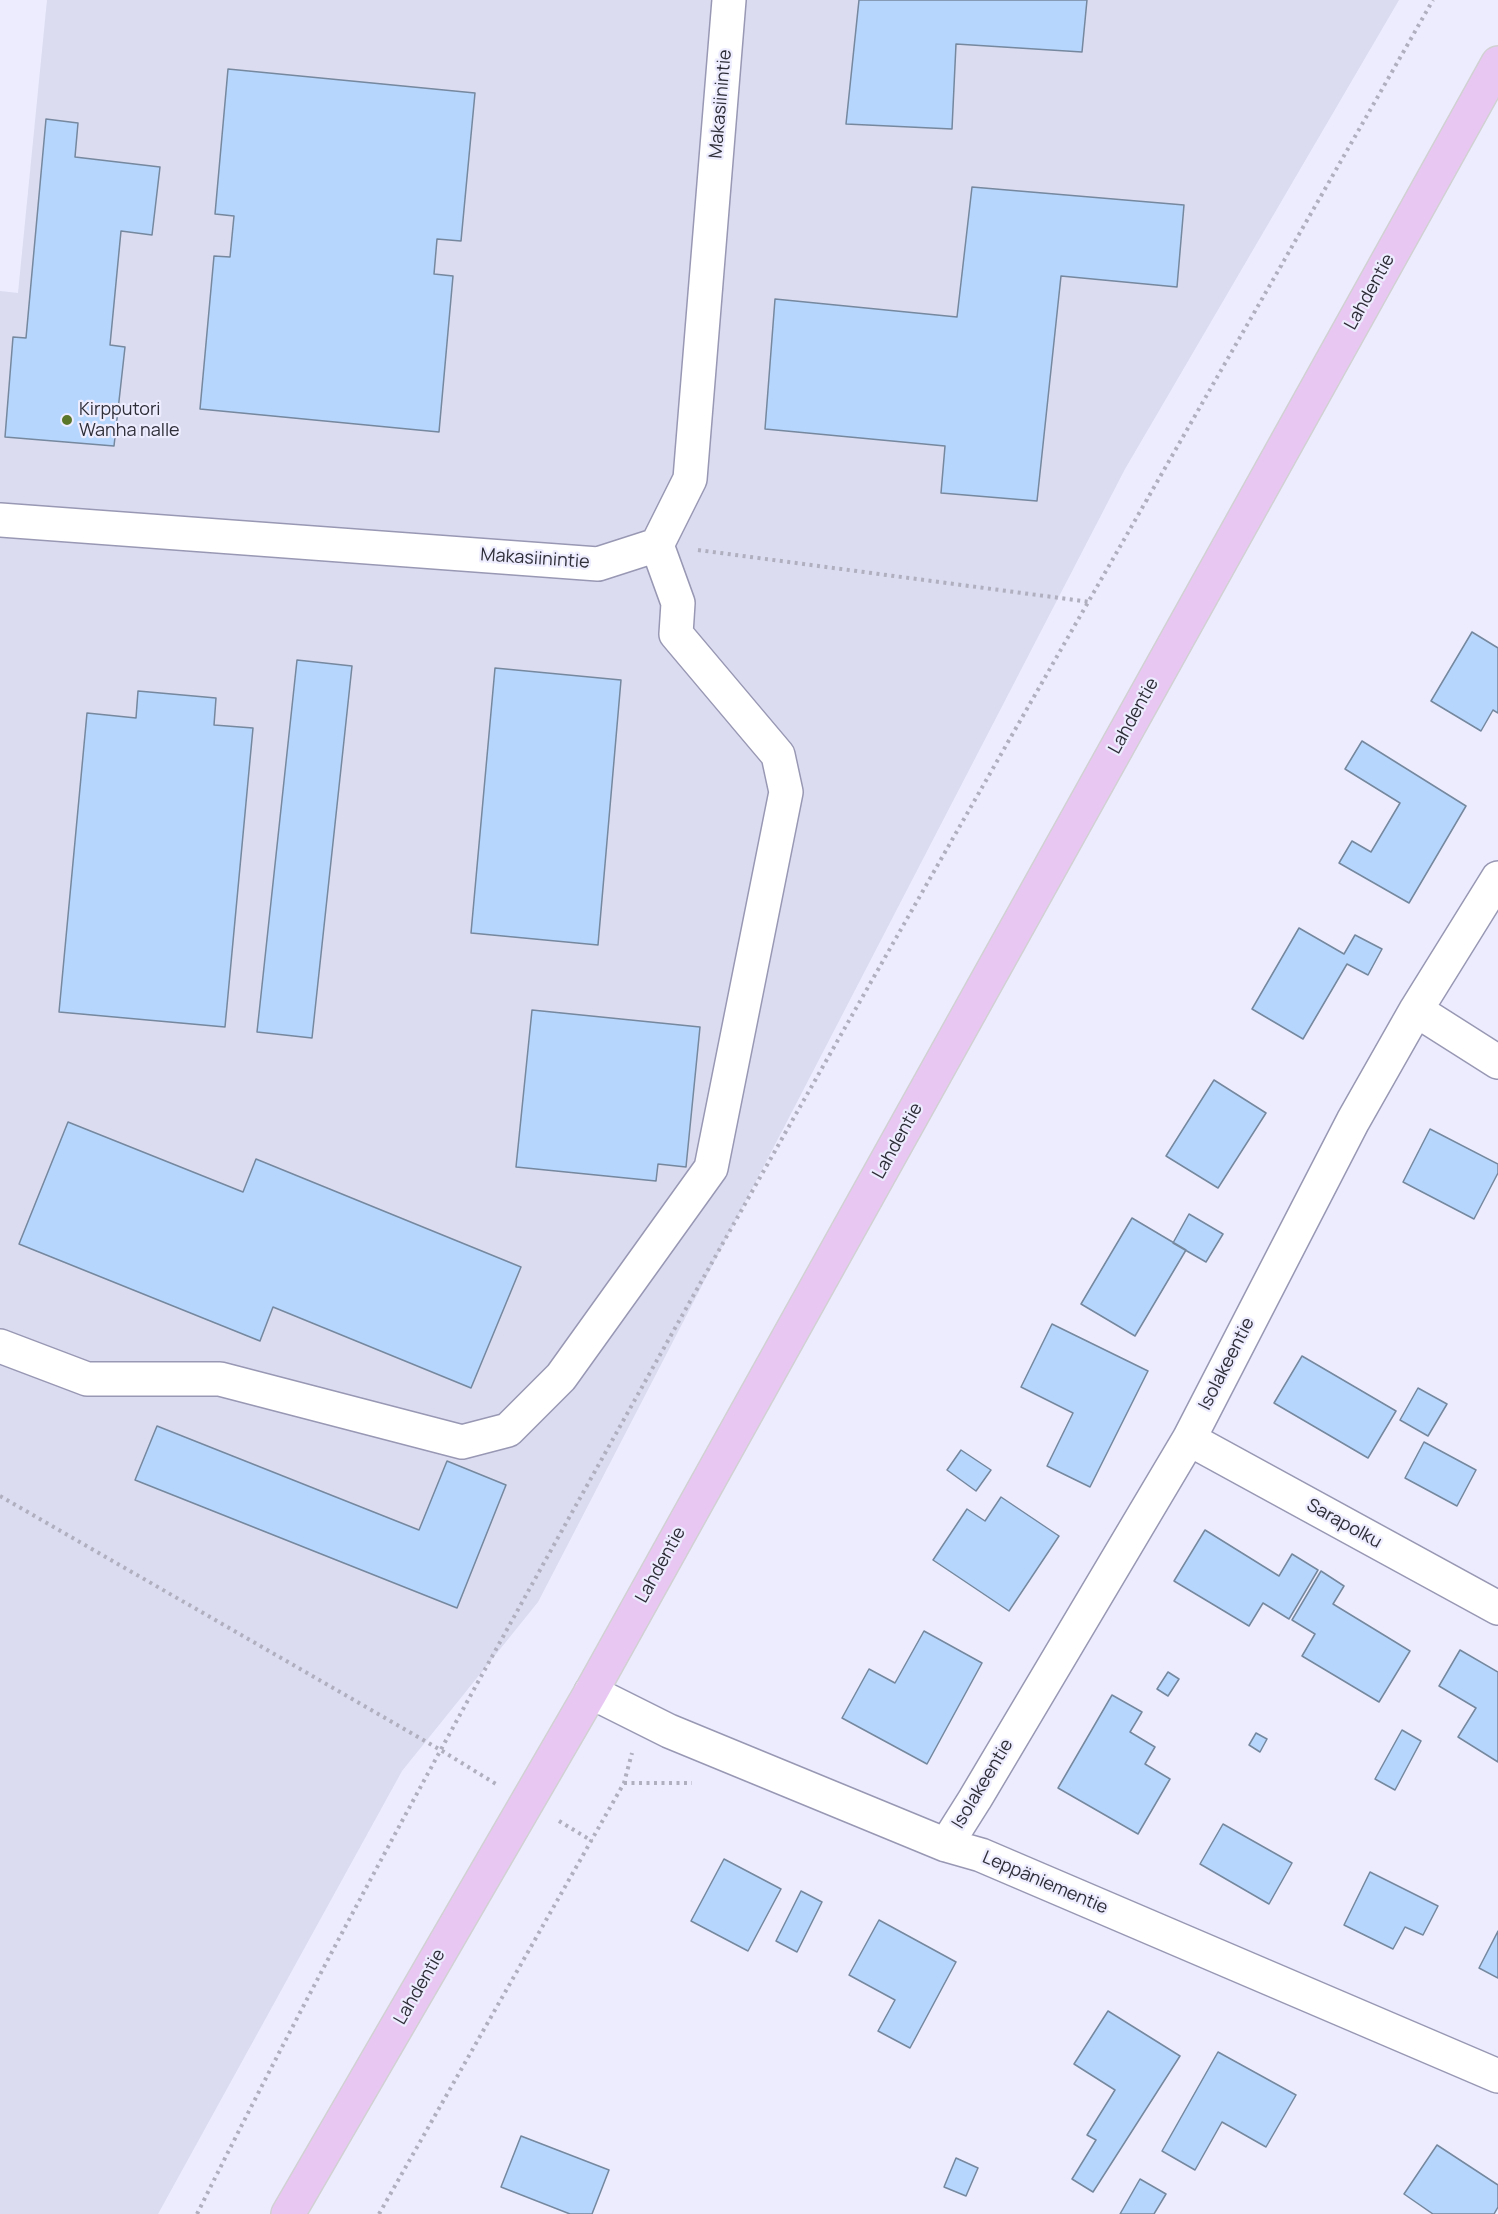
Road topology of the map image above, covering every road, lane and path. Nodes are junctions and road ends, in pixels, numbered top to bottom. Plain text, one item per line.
1 (729, 0) edge
2 (1433, 0) edge
3 (1498, 63) edge
4 (0, 520) edge
5 (657, 545) junction
6 (1090, 602) junction
7 (1498, 878) edge
8 (1416, 1010) junction
9 (1498, 1062) edge
10 (0, 1346) edge
11 (1189, 1439) junction
12 (0, 1496) edge
13 (1498, 1608) edge
14 (591, 1692) junction
15 (642, 1718) junction
16 (439, 1749) junction
17 (946, 1845) junction
18 (1498, 2076) edge
19 (196, 2214) edge
20 (288, 2214) edge
21 (379, 2214) edge

1 - 5 street, Makasiinintie
2 - 6 path
3 - 14 main road, Lahdentie
4 - 5 street, Makasiinintie
5 - 6 path
5 - 10 street
6 - 16 path
7 - 8 street, Isolakeentie
8 - 9 street
8 - 11 street, Isolakeentie
11 - 13 street, Sarapolku
11 - 17 street, Isolakeentie
12 - 16 path
14 - 15 street, Leppäniementie
14 - 20 main road, Lahdentie
15 - 17 street, Leppäniementie
15 - 21 path
16 - 19 path
17 - 18 street, Leppäniementie

